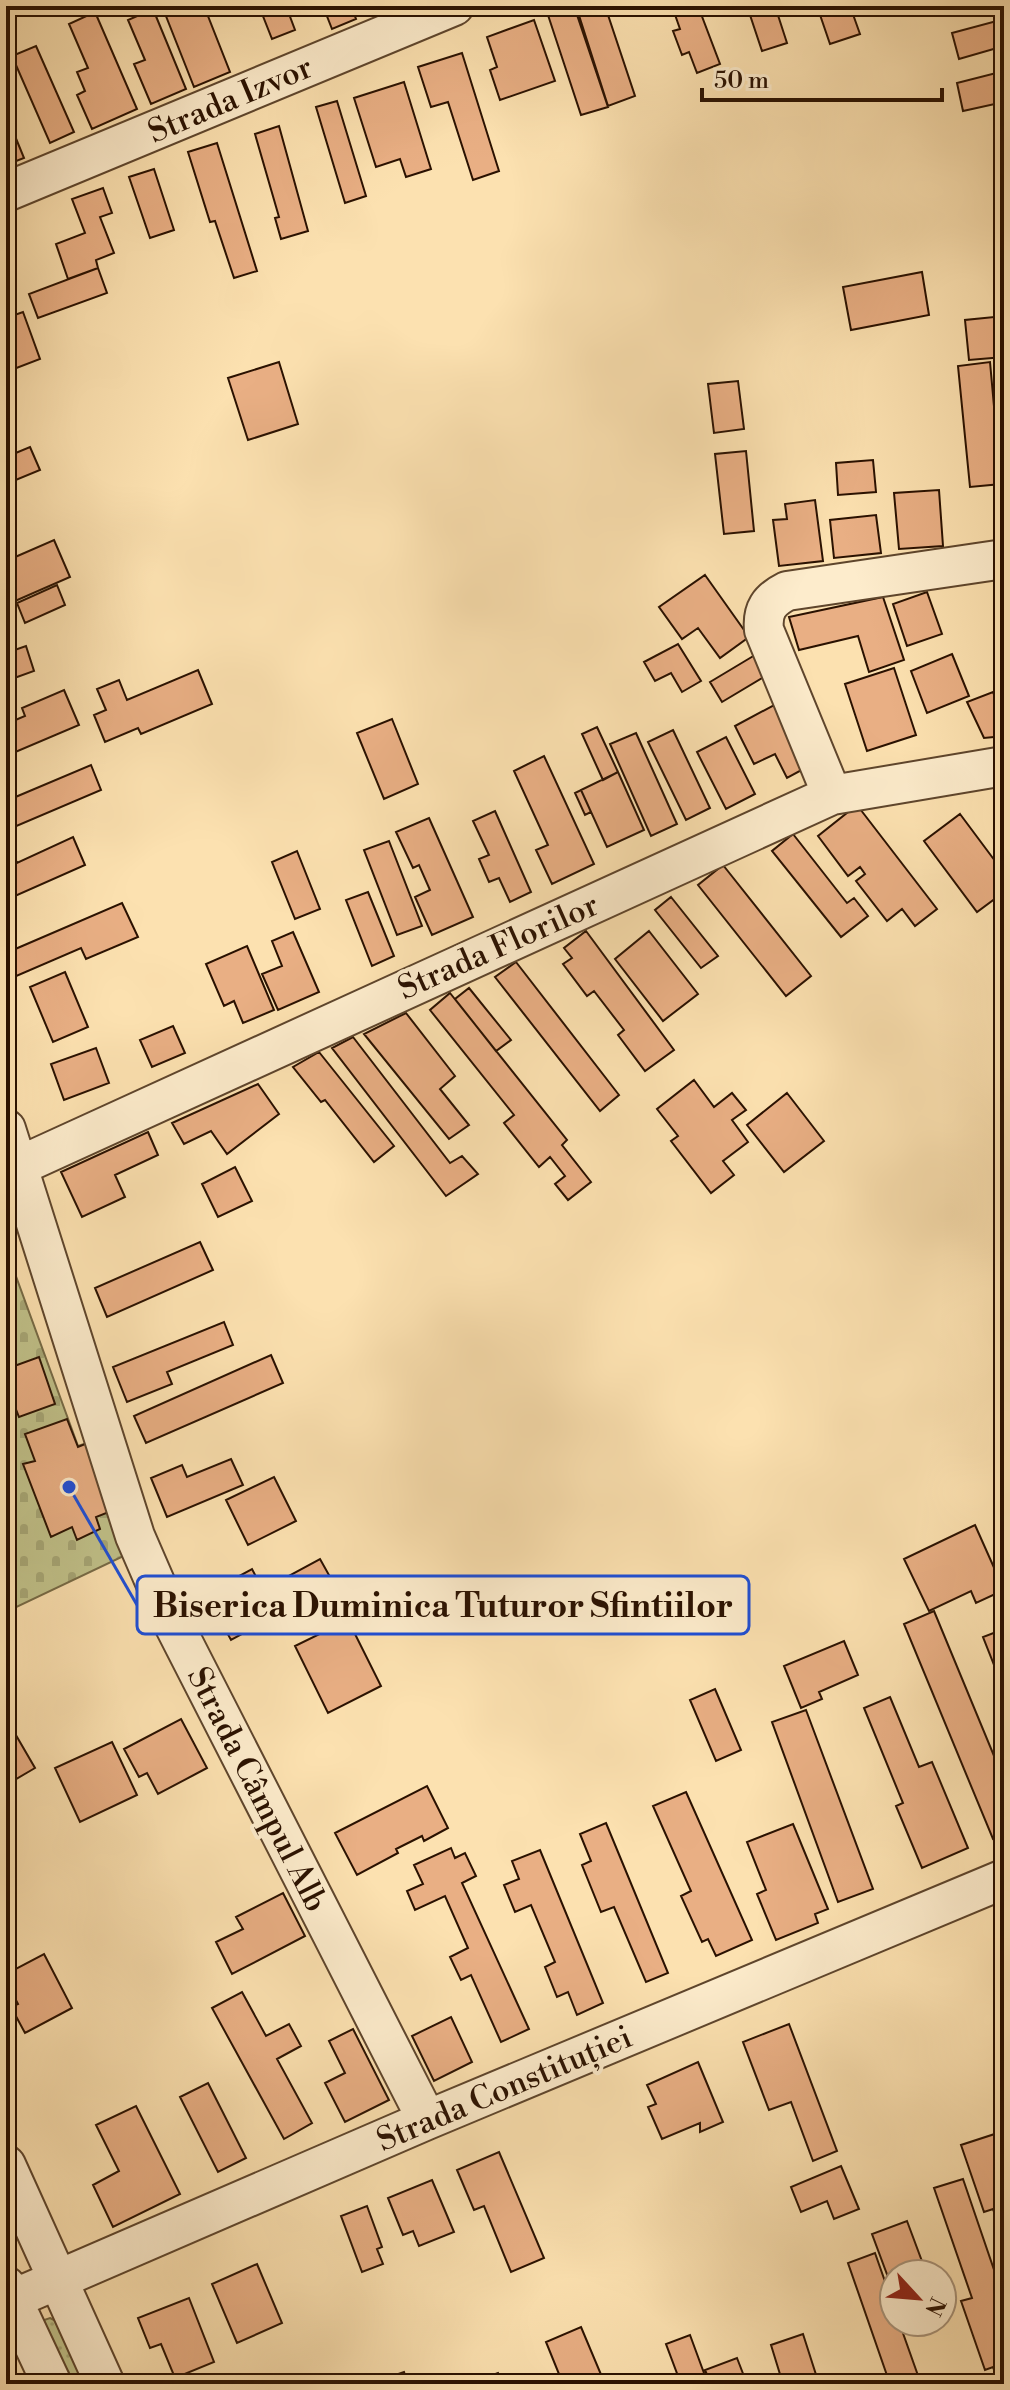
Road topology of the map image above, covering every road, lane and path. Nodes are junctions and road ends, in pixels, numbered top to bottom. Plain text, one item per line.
1 (454, 6) edge
2 (6, 192) edge
3 (1004, 559) edge
4 (1004, 766) edge
5 (832, 795) junction
6 (6, 1129) edge
7 (11, 1169) edge
8 (1004, 1879) edge
9 (427, 2120) junction
10 (6, 2165) edge
11 (58, 2280) junction
12 (8, 2296) edge
13 (52, 2384) edge
14 (105, 2384) edge

1 - 2 street, Strada Izvor
3 - 5 street
4 - 5 street, Strada Florilor
5 - 7 street, Strada Florilor
6 - 7 street, Strada Câmpul Alb
7 - 9 street, Strada Câmpul Alb
8 - 9 street, Strada Constituției
9 - 11 street, Strada Constituției
10 - 11 street
11 - 12 street, Strada Constituției
11 - 14 street
12 - 13 street

